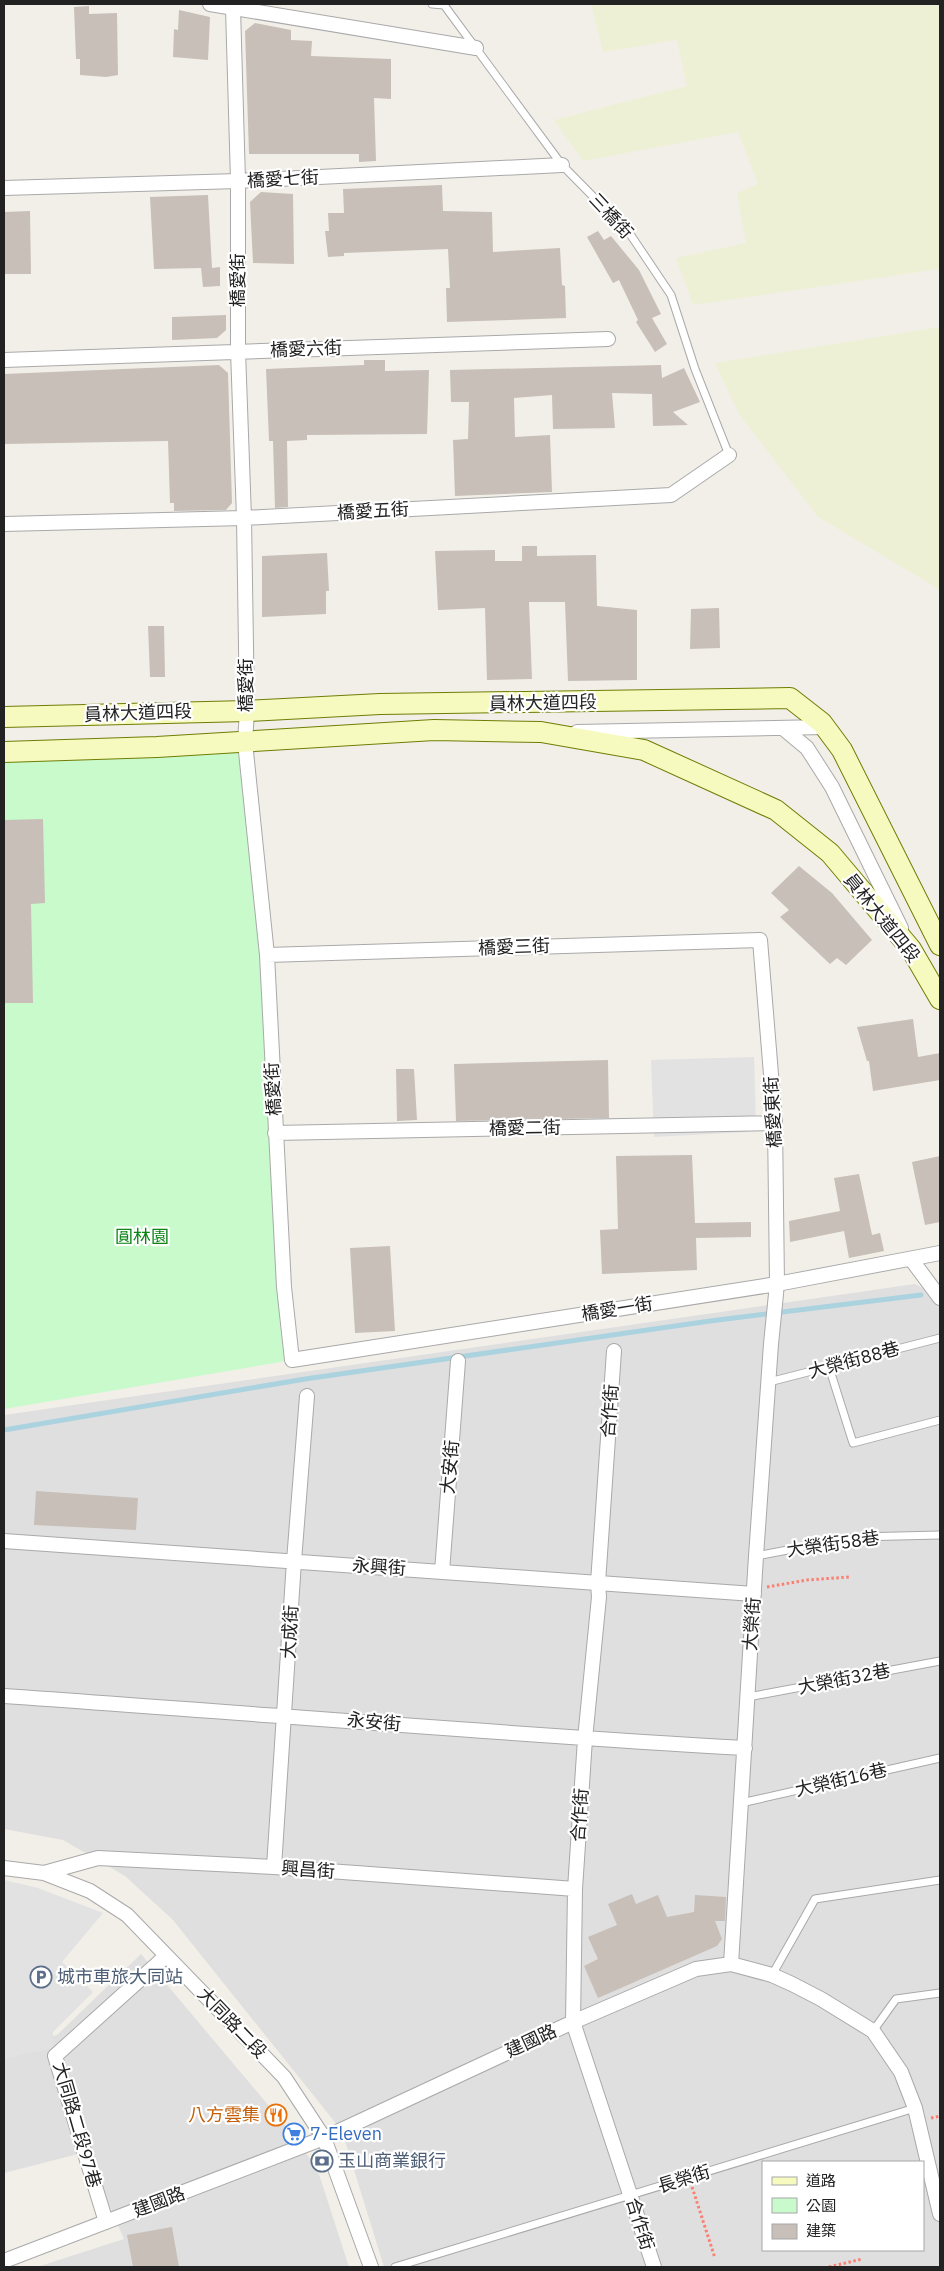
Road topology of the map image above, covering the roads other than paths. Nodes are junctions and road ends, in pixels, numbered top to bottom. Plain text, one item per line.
1 (210, 4) edge
2 (432, 4) edge
3 (233, 8) junction
4 (476, 48) junction
5 (562, 165) junction
6 (238, 181) junction
7 (4, 188) edge
8 (608, 339) dead end
9 (238, 351) junction
10 (4, 360) edge
11 (729, 454) joint
12 (244, 518) junction
13 (4, 524) edge
14 (247, 710) junction
15 (4, 717) edge
16 (824, 727) junction
17 (783, 728) junction
18 (541, 732) junction
19 (245, 742) junction
20 (4, 752) edge
21 (760, 940) joint
22 (940, 945) edge
23 (911, 949) junction
24 (267, 955) junction
25 (940, 999) edge
26 (776, 1123) junction
27 (275, 1133) junction
28 (940, 1253) edge
29 (912, 1259) junction
30 (777, 1291) junction
31 (940, 1298) edge
32 (940, 1338) edge
33 (614, 1351) dead end
34 (292, 1360) joint
35 (458, 1361) dead end
36 (829, 1367) junction
37 (768, 1382) junction
38 (307, 1396) dead end
39 (940, 1420) edge
40 (940, 1535) edge
41 (4, 1541) edge
42 (756, 1556) junction
43 (294, 1561) junction
44 (442, 1572) junction
45 (598, 1583) junction
46 (754, 1592) junction
47 (940, 1661) edge
48 (4, 1696) edge
49 (748, 1697) junction
50 (285, 1715) junction
51 (585, 1739) junction
52 (744, 1748) junction
53 (940, 1758) edge
54 (742, 1803) junction
55 (274, 1867) junction
56 (4, 1868) edge
57 (44, 1873) junction
58 (940, 1880) edge
59 (574, 1889) junction
60 (166, 1956) junction
61 (731, 1964) junction
62 (772, 1975) junction
63 (940, 1993) edge
64 (573, 2022) junction
65 (873, 2031) junction
66 (915, 2108) junction
67 (324, 2138) junction
68 (632, 2195) junction
69 (940, 2214) edge
70 (106, 2222) junction
71 (4, 2261) edge
72 (371, 2267) edge
73 (395, 2267) edge
74 (654, 2267) edge

1 - 3 street
2 - 4 lane, 三橋街
3 - 4 street
3 - 6 street, 橋愛街
4 - 5 lane, 三橋街
5 - 6 street, 橋愛七街
5 - 11 lane, 三橋街
6 - 7 street, 橋愛七街
6 - 9 street, 橋愛街
8 - 9 street, 橋愛六街
9 - 10 street, 橋愛六街
9 - 12 street, 橋愛街
11 - 12 street, 橋愛五街
12 - 13 street, 橋愛五街
12 - 14 street, 橋愛街
14 - 15 main road, 員林大道四段
14 - 16 main road, 員林大道四段
14 - 19 street, 橋愛街
16 - 17 street
16 - 22 main road, 員林大道四段
17 - 18 street
17 - 23 street
18 - 19 main road, 員林大道四段
18 - 23 main road, 員林大道四段
19 - 20 main road, 員林大道四段
19 - 24 street, 橋愛街
21 - 24 street, 橋愛三街
21 - 26 street, 橋愛東街
23 - 25 main road, 員林大道四段
24 - 27 street, 橋愛街
26 - 27 street, 橋愛二街
26 - 30 street, 橋愛東街
27 - 34 street, 橋愛街
28 - 29 street, 橋愛一街
29 - 30 street, 橋愛一街
29 - 31 street
30 - 34 street, 橋愛一街
30 - 37 street, 大榮街
32 - 36 lane, 大榮街88巷
33 - 45 street, 合作街
35 - 44 street, 大安街
36 - 37 lane, 大榮街88巷
36 - 39 lane
37 - 42 street, 大榮街
38 - 43 street, 大成街
40 - 42 lane, 大榮街58巷
41 - 43 street, 永興街
42 - 46 street, 大榮街
43 - 44 street, 永興街
43 - 50 street, 大成街
44 - 45 street, 永興街
45 - 46 street, 永興街
45 - 51 street, 合作街
46 - 49 street, 大榮街
47 - 49 lane, 大榮街32巷
48 - 50 street, 永安街
49 - 52 street, 大榮街
50 - 51 street, 永安街
50 - 55 street, 大成街
51 - 52 street, 永安街
51 - 59 street, 合作街
52 - 54 street, 大榮街
53 - 54 lane, 大榮街16巷
54 - 61 street, 大榮街
55 - 57 street, 興昌街
55 - 59 street, 興昌街
56 - 57 street, 大同路二段
57 - 60 street, 大同路二段
58 - 62 lane
59 - 64 street, 合作街
60 - 67 street, 大同路二段
60 - 70 street, 大同路二段97巷
61 - 62 street, 建國路
61 - 64 street, 建國路
62 - 65 street, 建國路
63 - 65 lane
64 - 67 street, 建國路
64 - 68 street, 合作街
65 - 66 street, 建國路
66 - 68 lane, 長榮街
66 - 69 street, 建國路
67 - 70 street, 建國路
67 - 72 street, 大同路二段
68 - 73 lane, 長榮街
68 - 74 street, 合作街
70 - 71 street, 建國路

